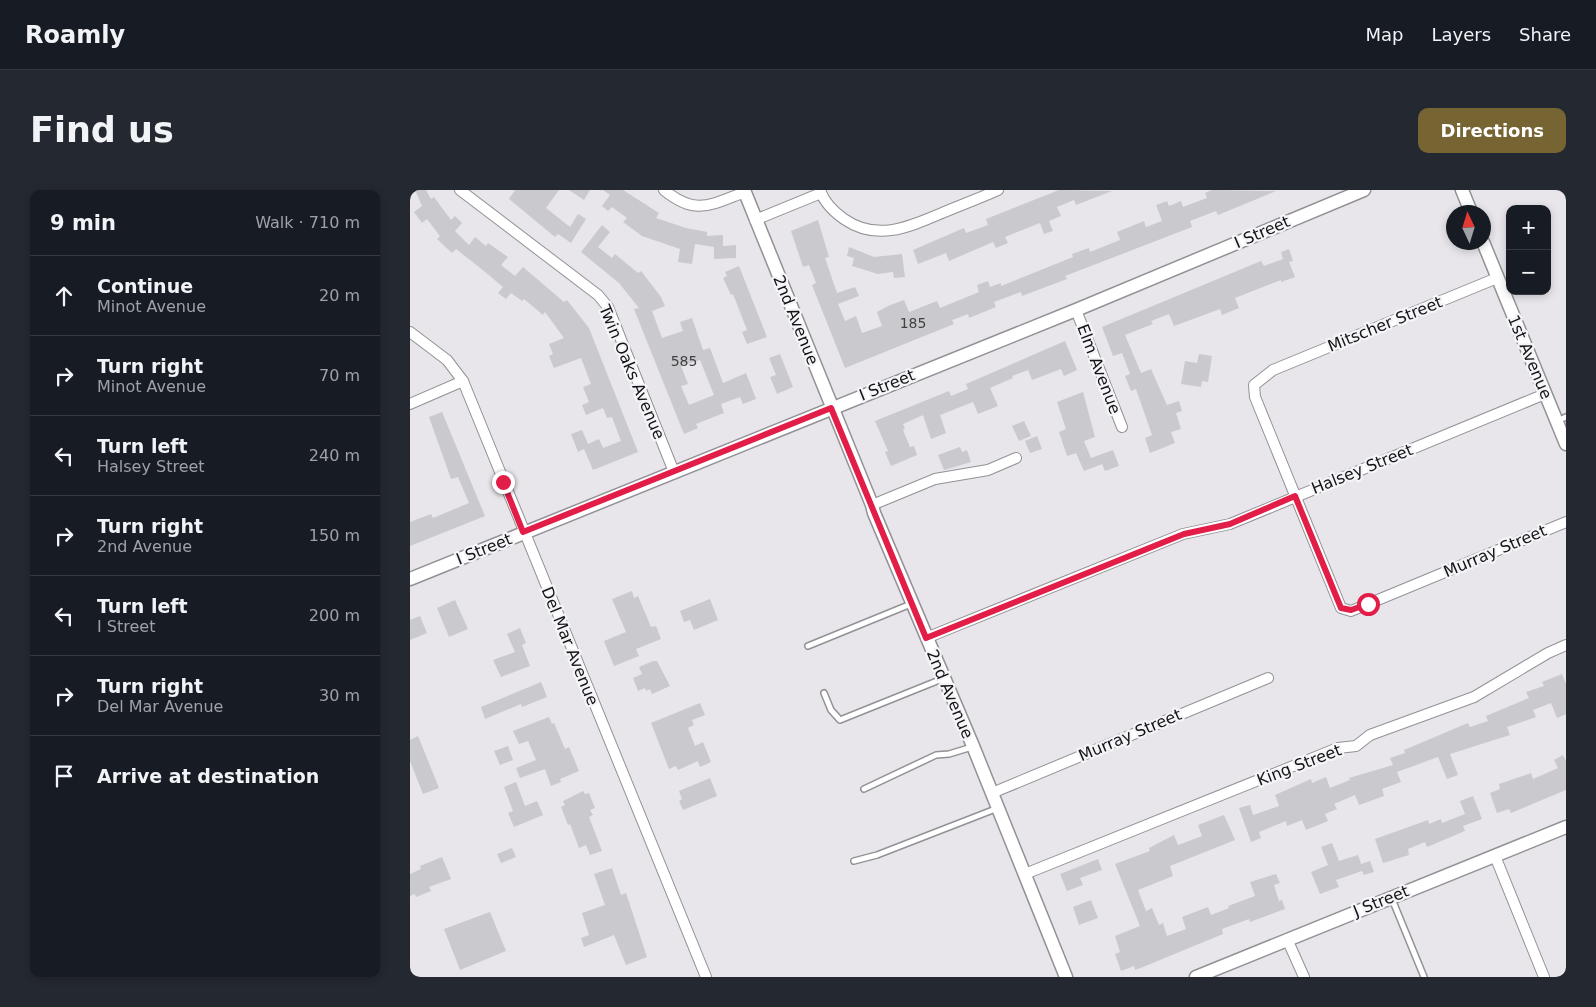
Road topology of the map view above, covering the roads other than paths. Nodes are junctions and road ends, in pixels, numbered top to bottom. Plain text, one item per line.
1 (460, 190) edge
2 (664, 190) edge
3 (998, 190) edge
4 (1364, 190) edge
5 (1462, 190) edge
6 (744, 191) edge
7 (821, 192) edge
8 (1468, 205) edge
9 (755, 220) junction
10 (1486, 250) edge
11 (1497, 278) junction
12 (1076, 310) junction
13 (410, 332) edge
14 (463, 381) junction
15 (1545, 394) junction
16 (410, 404) edge
17 (831, 408) junction
18 (1561, 419) edge
19 (1122, 427) dead end
20 (1566, 444) edge
21 (1016, 458) dead end
22 (674, 472) junction
23 (1295, 496) junction
24 (872, 505) junction
25 (1566, 522) edge
26 (523, 532) junction
27 (410, 579) edge
28 (911, 604) junction
29 (926, 638) junction
30 (1566, 645) edge
31 (808, 646) dead end
32 (1268, 678) dead end
33 (942, 679) junction
34 (824, 693) dead end
35 (973, 746) junction
36 (864, 789) dead end
37 (992, 793) junction
38 (998, 808) junction
39 (1566, 827) edge
40 (1494, 856) junction
41 (854, 861) dead end
42 (1025, 874) junction
43 (1391, 897) junction
44 (1287, 939) junction
45 (706, 977) edge
46 (1066, 977) edge
47 (1196, 977) edge
48 (1304, 977) edge
49 (1424, 977) edge
50 (1544, 977) edge

1 - 22 street, Twin Oaks Avenue
2 - 6 street
3 - 7 street
4 - 12 street, I Street
5 - 8 street
6 - 9 street, 2nd Avenue
7 - 9 street
9 - 17 street, 2nd Avenue
10 - 11 street, 1st Avenue
11 - 15 street, 1st Avenue
11 - 23 street, Mitscher Street
12 - 17 street, I Street
12 - 19 street, Elm Avenue
13 - 14 street, Del Mar Avenue
14 - 16 street
14 - 26 street, Del Mar Avenue
15 - 18 street, 1st Avenue
15 - 23 street, Halsey Street
17 - 22 street, I Street
17 - 24 street, 2nd Avenue
18 - 20 street, 1st Avenue
21 - 24 street
22 - 26 street, I Street
23 - 25 street, Murray Street
23 - 29 street, Halsey Street
24 - 28 street, 2nd Avenue
26 - 27 street, I Street
26 - 45 street, Del Mar Avenue
28 - 29 street, 2nd Avenue
28 - 31 lane
29 - 33 street, 2nd Avenue
30 - 42 street, King Street
32 - 37 street, Murray Street
33 - 34 lane
33 - 35 street, 2nd Avenue
35 - 36 lane
35 - 37 street, 2nd Avenue
37 - 38 street, 2nd Avenue
38 - 41 lane
38 - 42 street, 2nd Avenue
39 - 40 street, J Street
40 - 43 street, J Street
40 - 50 street
42 - 46 street, 2nd Avenue
43 - 44 street, J Street
43 - 49 lane
44 - 47 street, J Street
44 - 48 street

